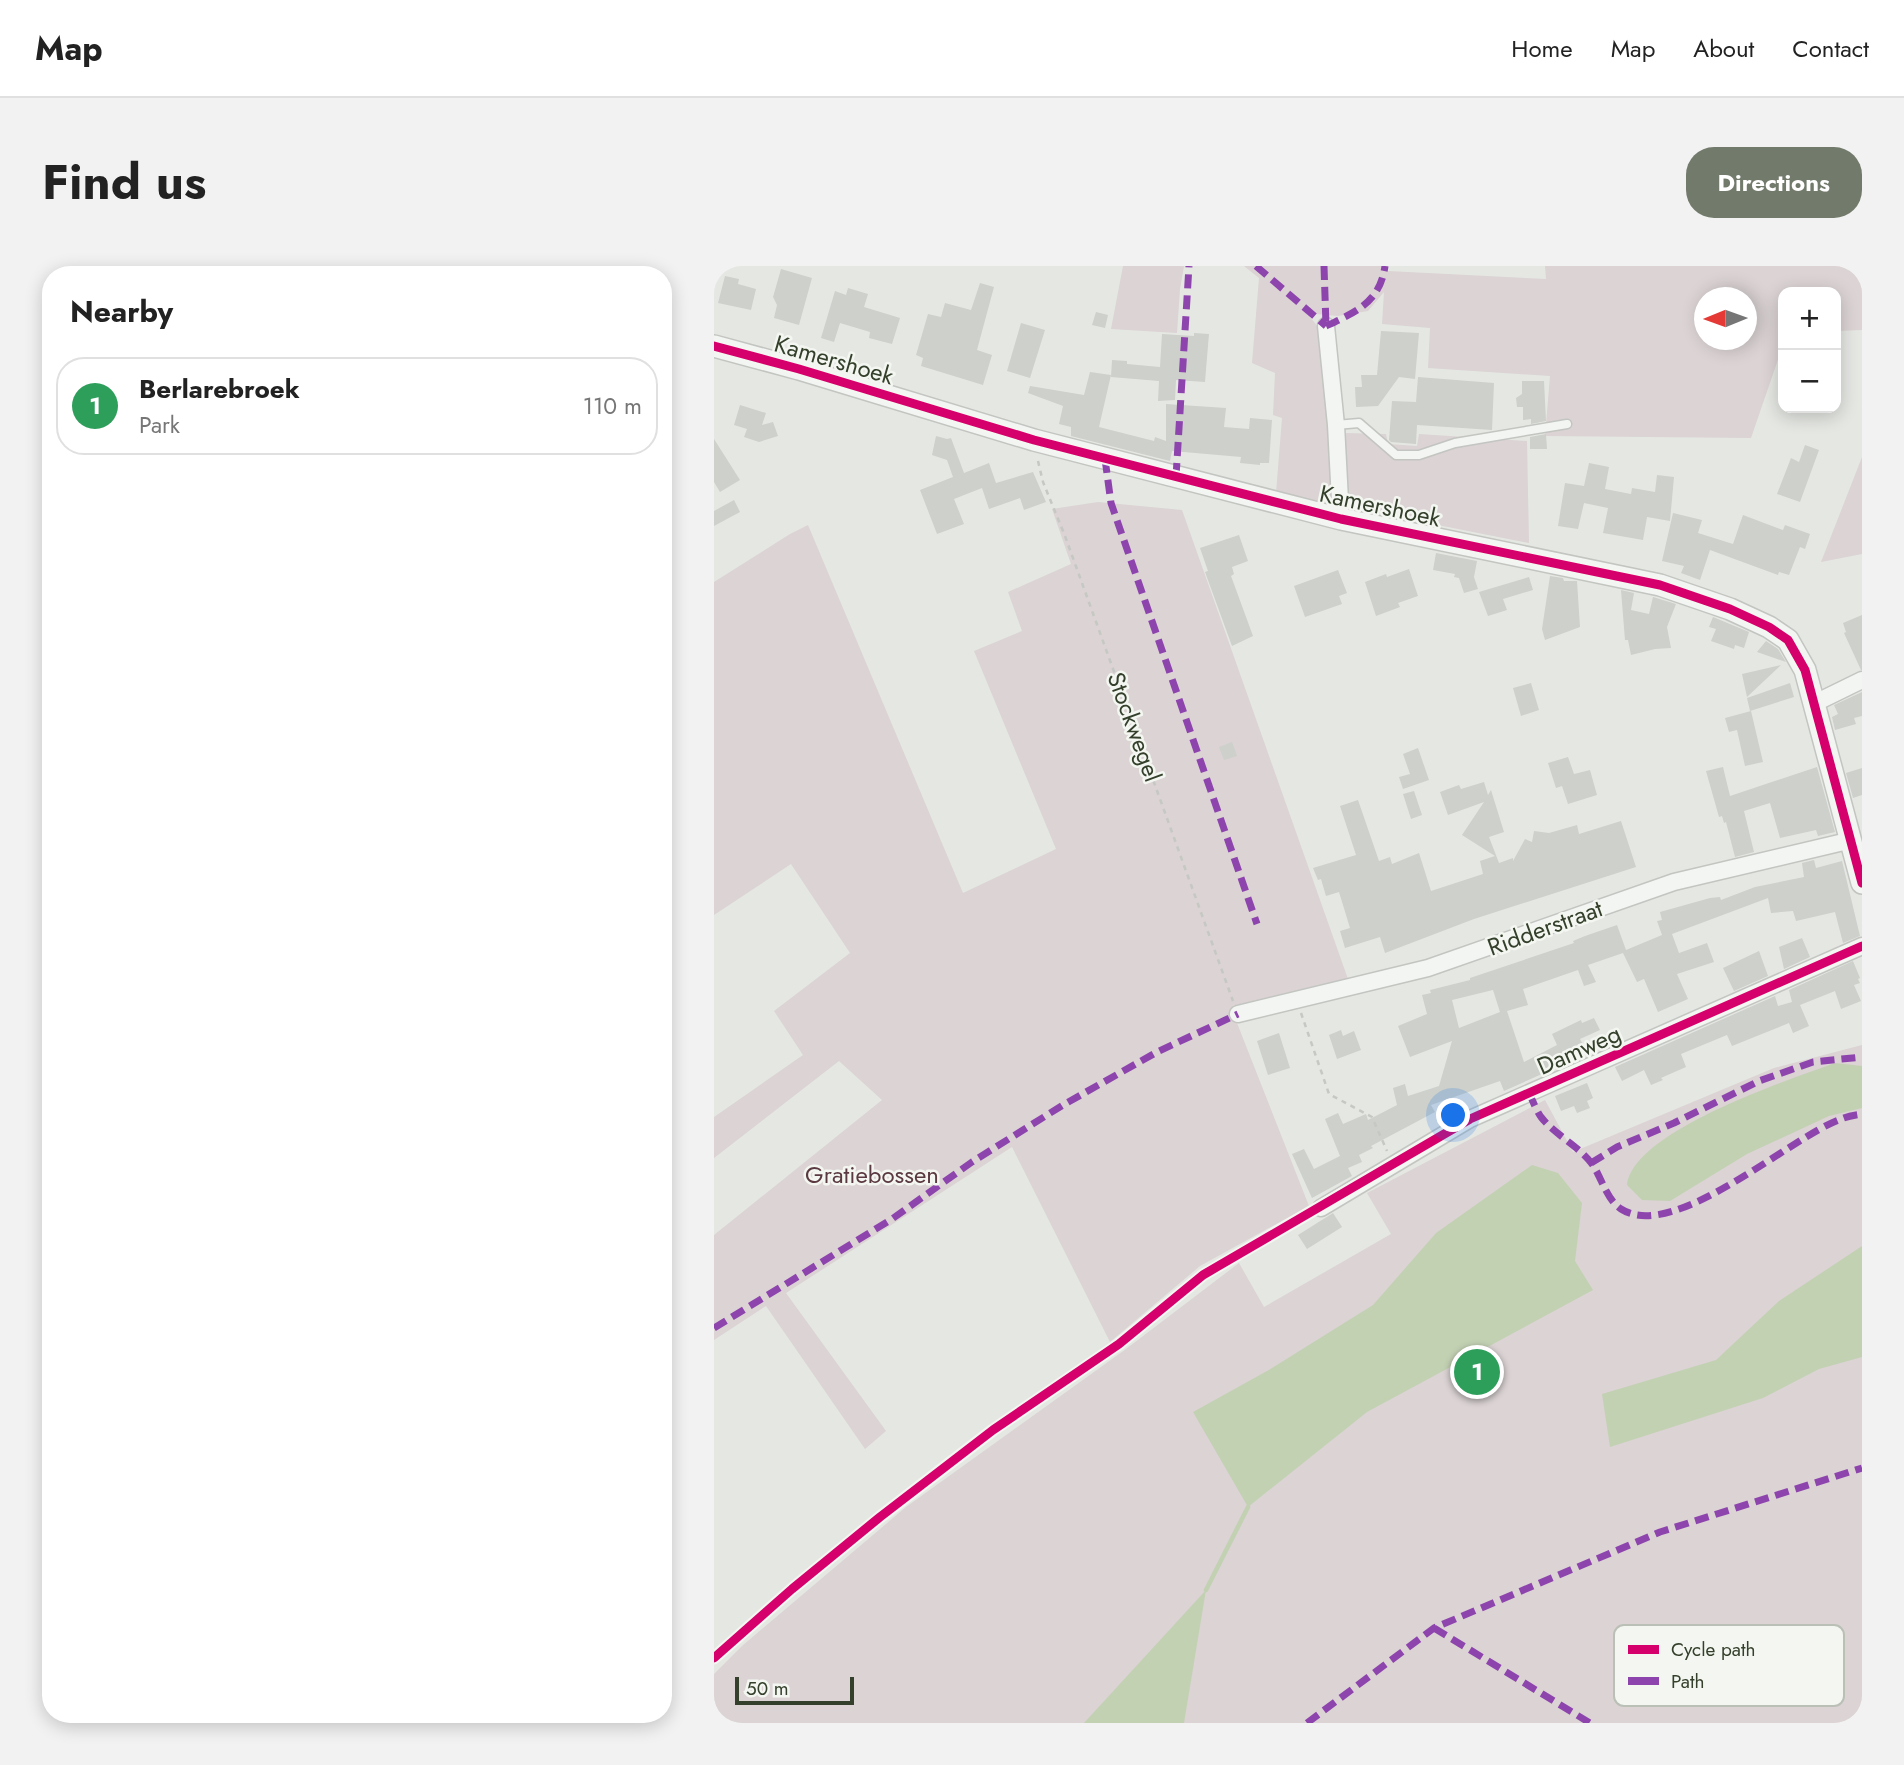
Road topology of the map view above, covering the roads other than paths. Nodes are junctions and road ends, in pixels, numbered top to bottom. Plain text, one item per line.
1 (1326, 326) dead end
2 (714, 346) edge
3 (1567, 424) dead end
4 (1336, 425) junction
5 (1341, 519) junction
6 (1862, 680) edge
7 (1815, 703) junction
8 (1852, 840) junction
9 (1862, 883) edge
10 (1862, 946) edge
11 (1238, 1014) road end
12 (1321, 1208) dead end

1 - 4 street, Kamershoek
2 - 5 street, Kamershoek
3 - 4 lane
4 - 5 street, Kamershoek
5 - 7 street, Kamershoek
6 - 7 street
7 - 8 street, Kamershoek
8 - 9 street, Kamershoek
8 - 11 street, Ridderstraat
10 - 12 street, Damweg

